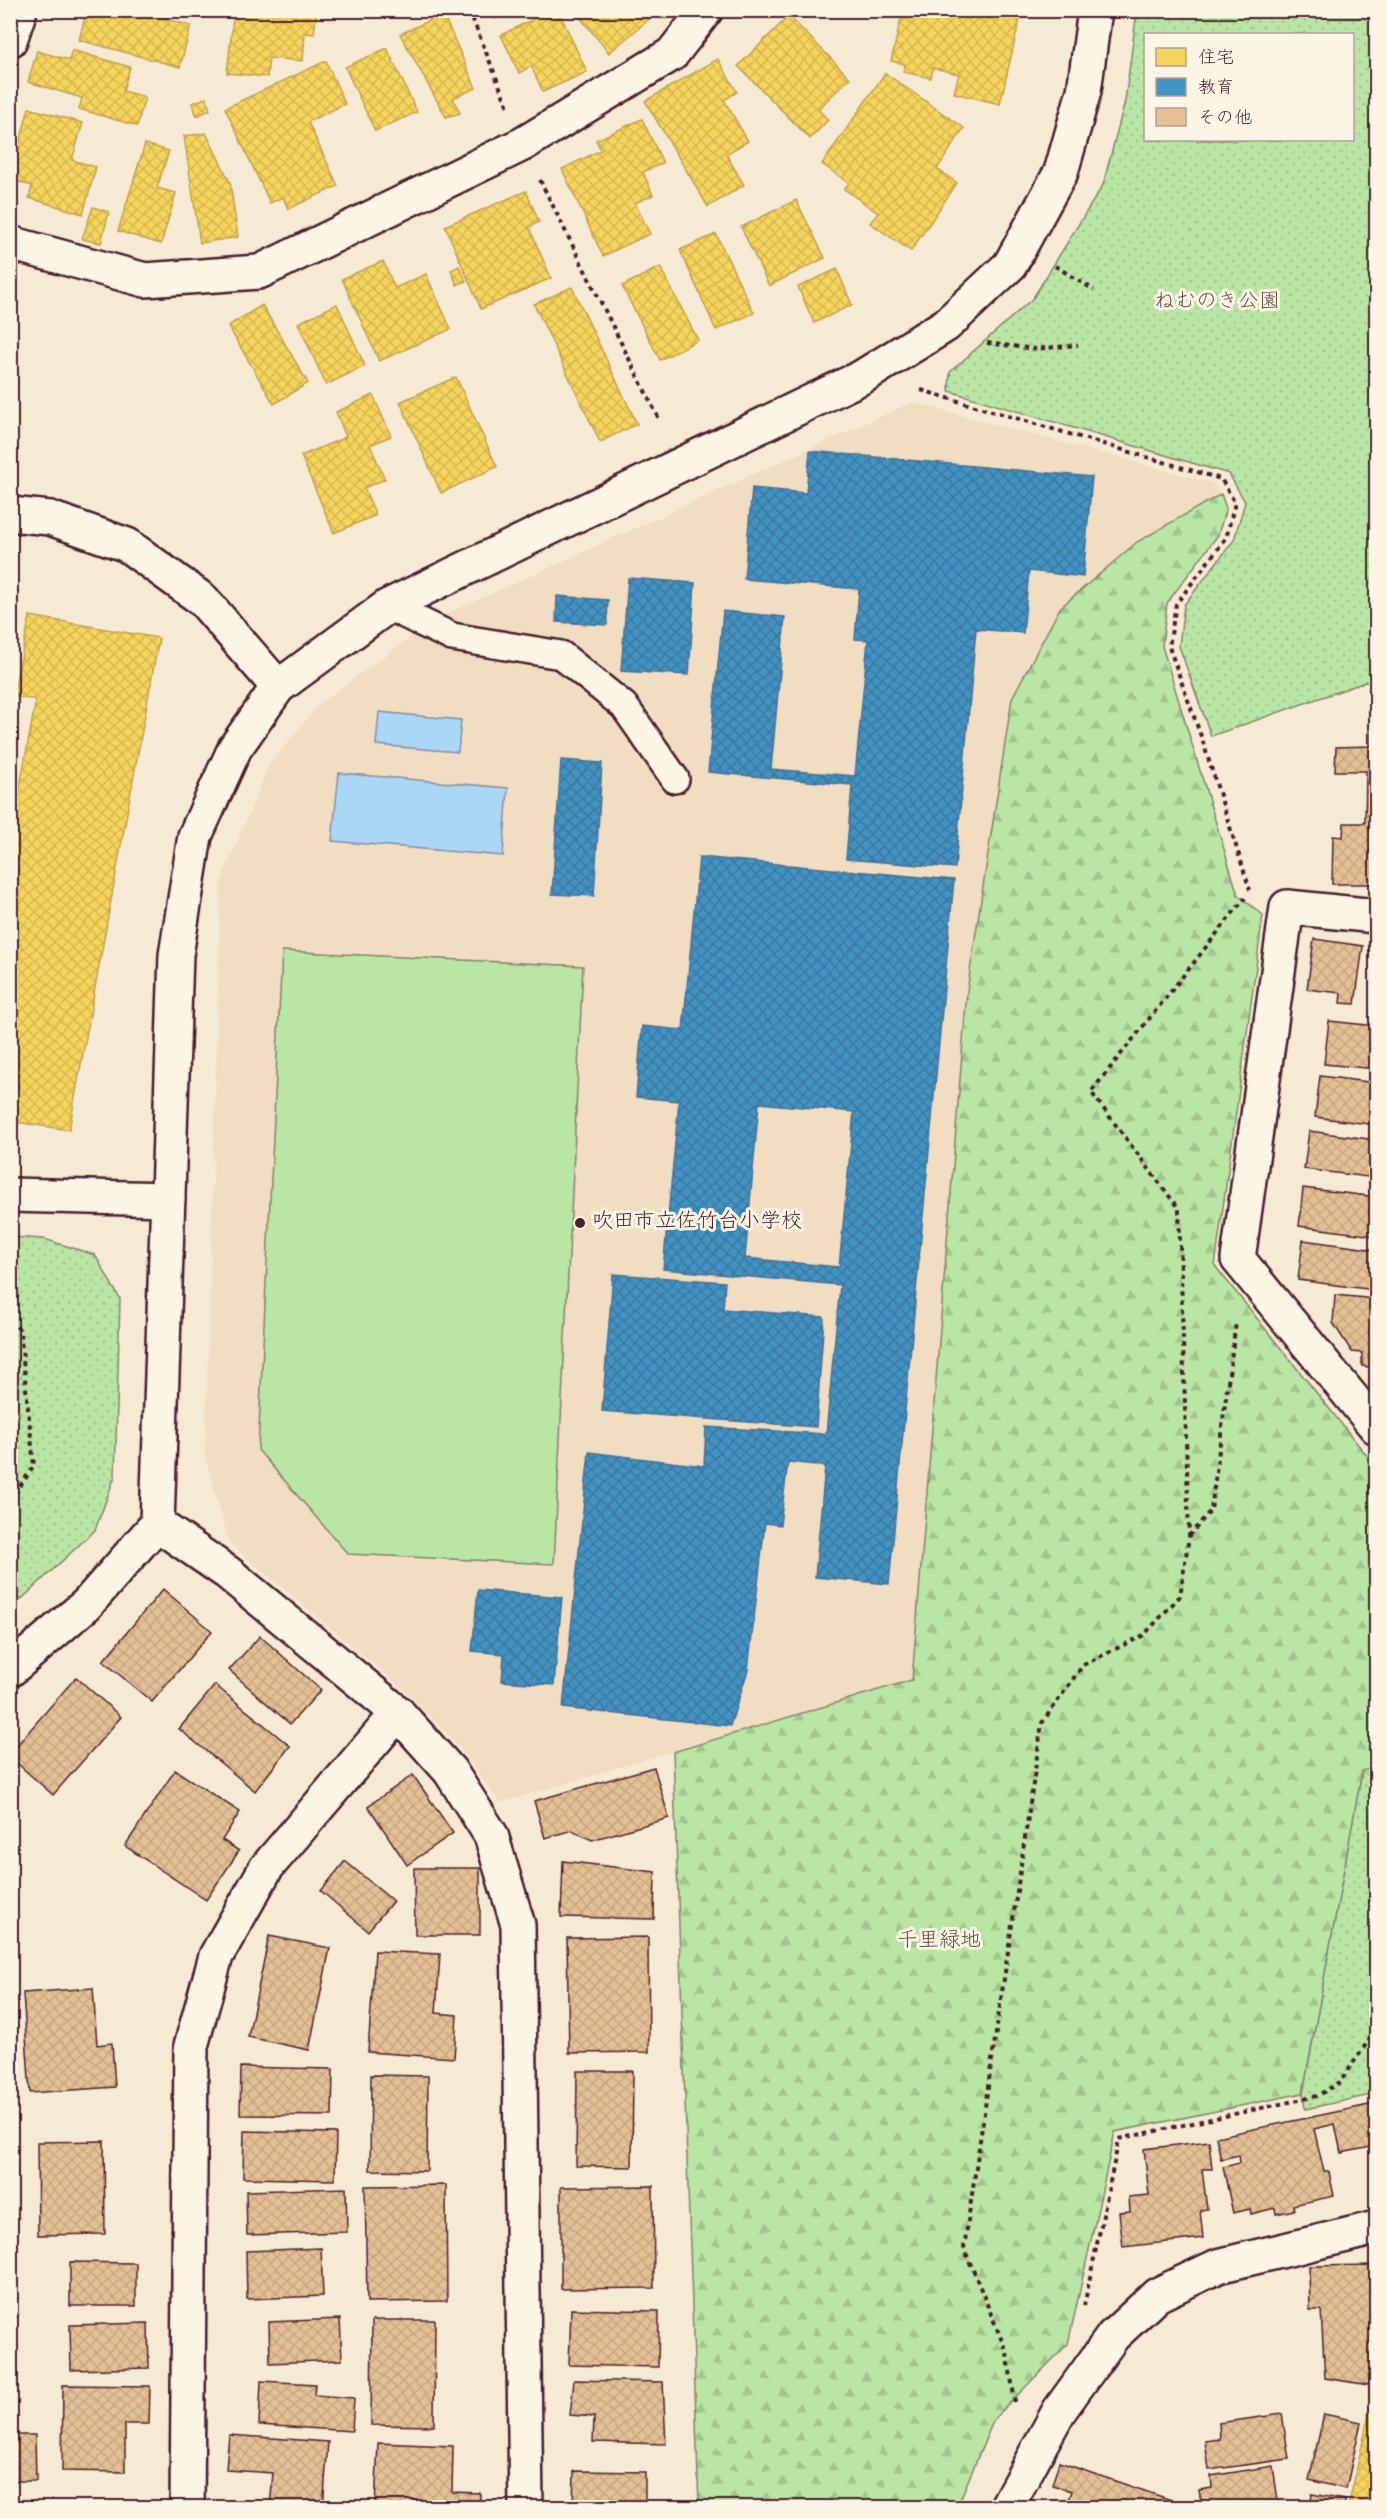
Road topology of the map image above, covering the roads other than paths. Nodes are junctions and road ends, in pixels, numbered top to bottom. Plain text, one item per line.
1 (20, 10) edge
2 (706, 10) edge
3 (1095, 10) edge
4 (10, 40) edge
5 (10, 243) edge
6 (10, 514) edge
7 (388, 606) junction
8 (278, 687) junction
9 (675, 779) dead end
10 (1377, 916) edge
11 (10, 1195) edge
12 (168, 1199) junction
13 (1377, 1427) edge
14 (157, 1524) junction
15 (10, 1670) edge
16 (398, 1713) junction
17 (1377, 2228) edge
18 (187, 2508) edge
19 (526, 2508) edge
20 (1006, 2508) edge

1 - 4 street
2 - 5 street
3 - 7 street
6 - 8 street
7 - 8 street
7 - 9 lane
8 - 12 street
10 - 13 street
11 - 12 street
12 - 14 street
14 - 15 street
14 - 16 street
16 - 18 street
16 - 19 street
17 - 20 street

